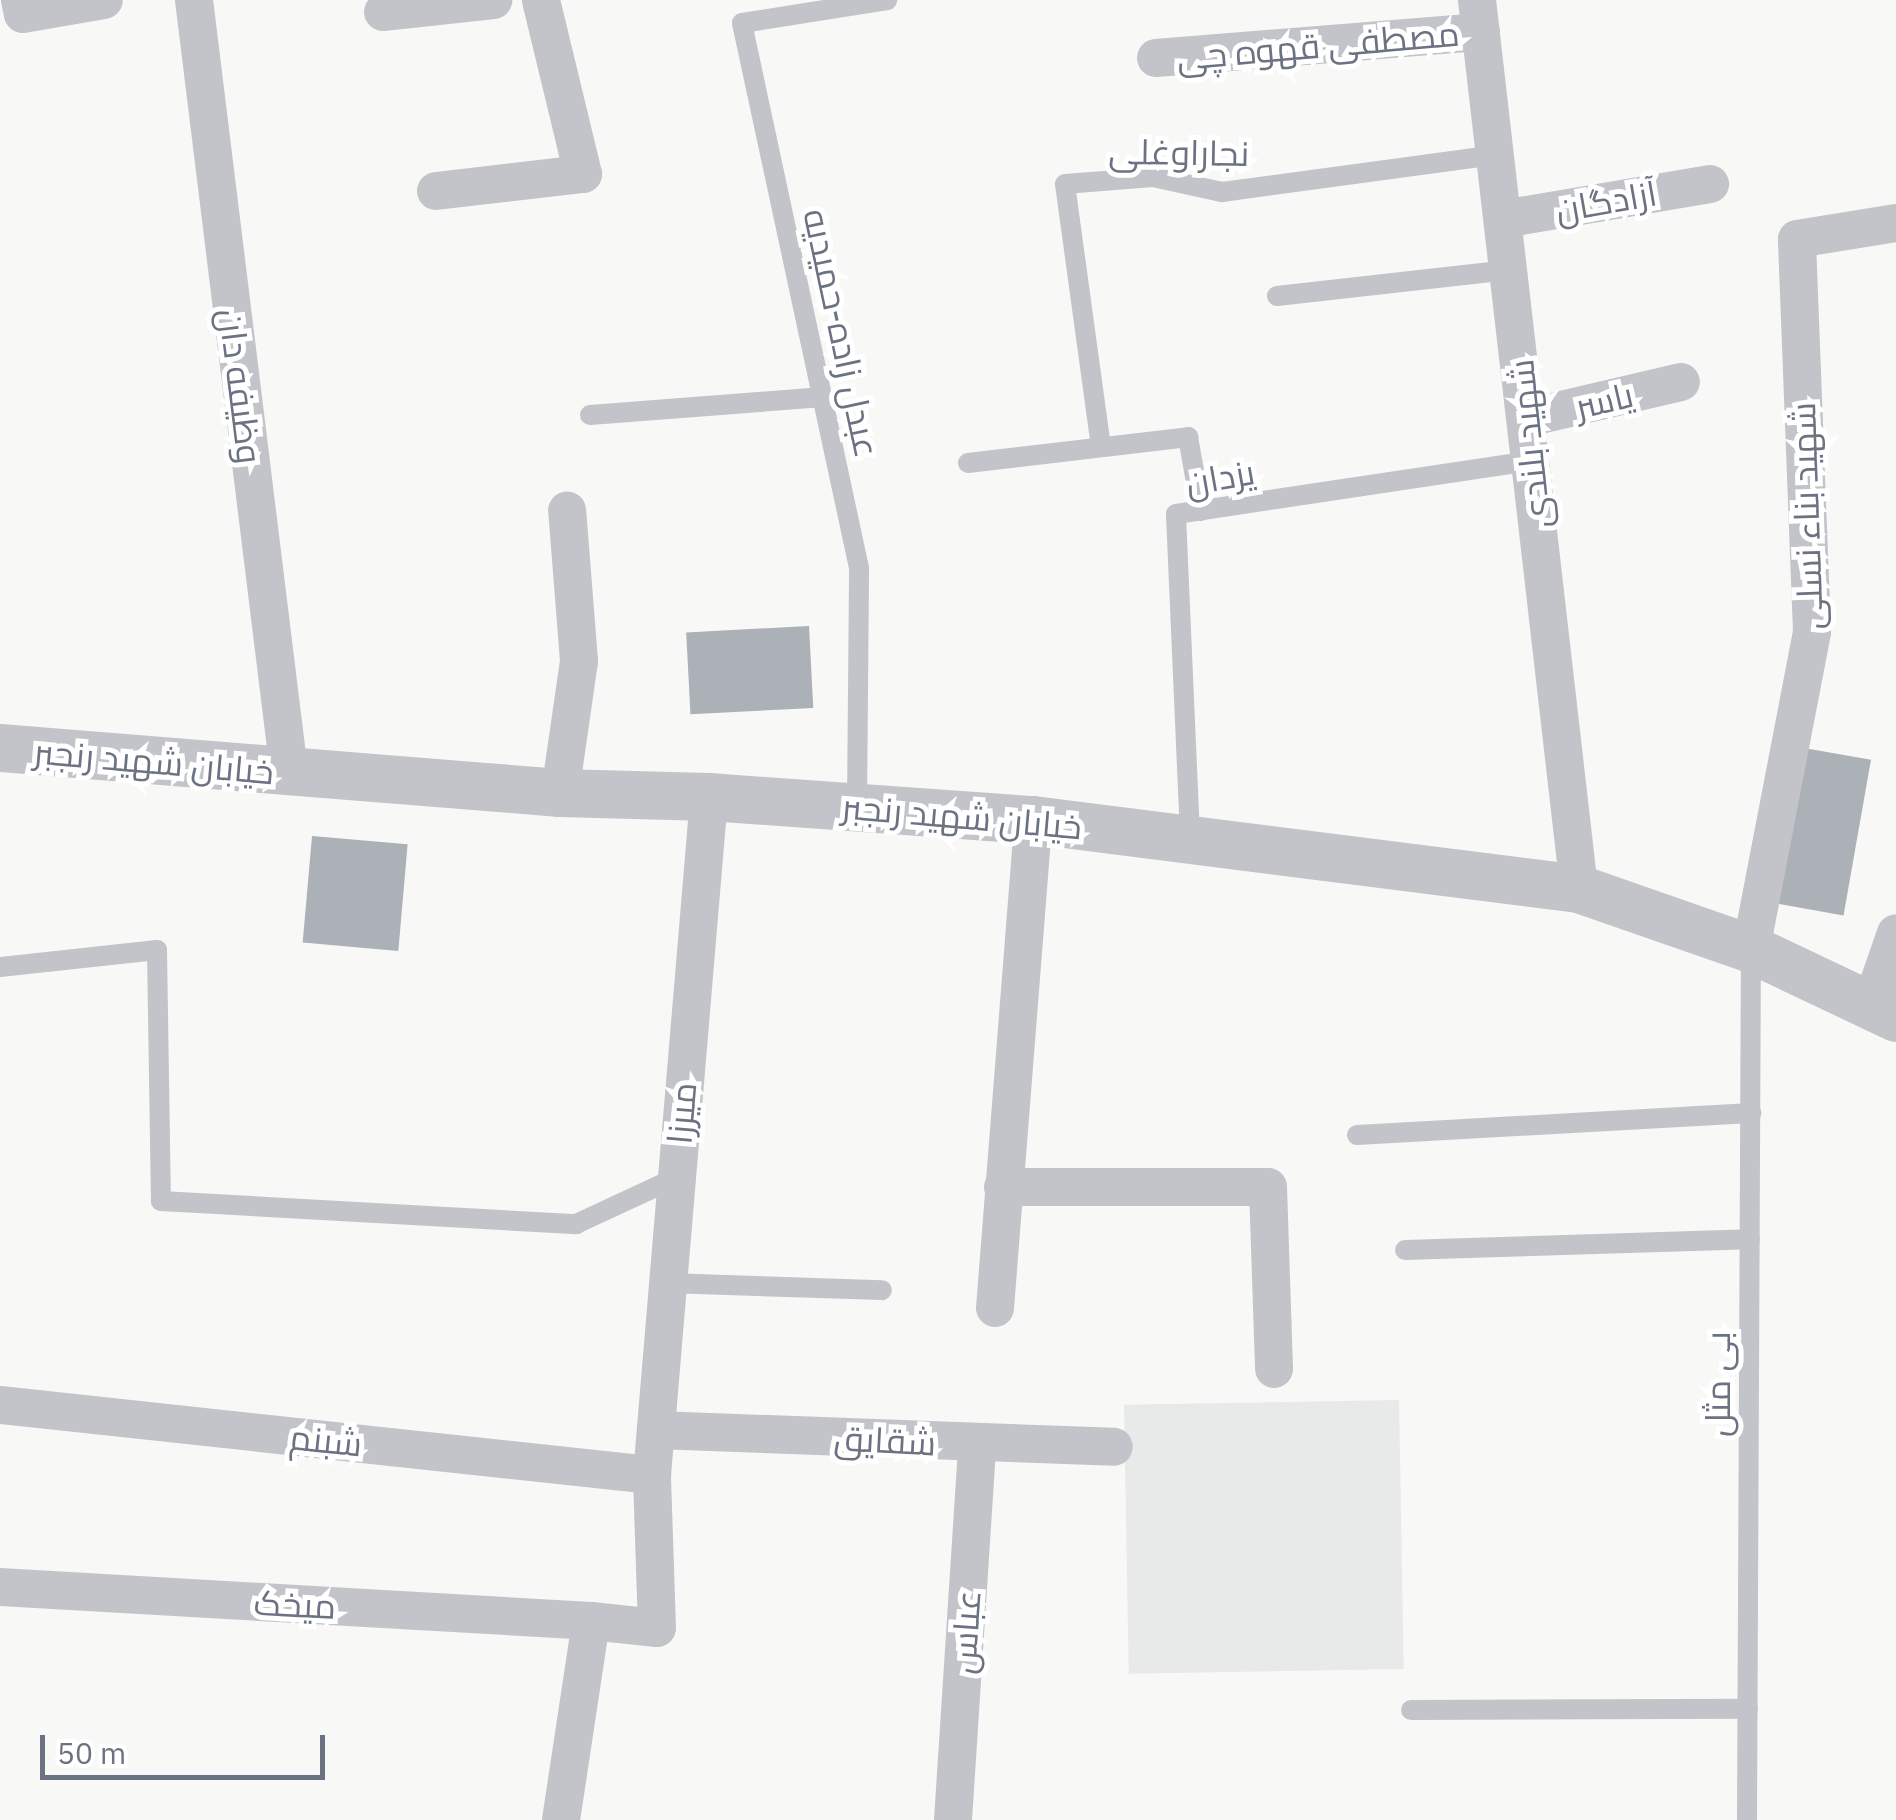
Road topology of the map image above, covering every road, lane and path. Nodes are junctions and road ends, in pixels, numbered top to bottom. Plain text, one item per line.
1 (20, 0) edge
2 (104, 0) edge
3 (194, 0) edge
4 (493, 0) edge
5 (541, 0) edge
6 (887, 0) edge
7 (383, 12) dead end
8 (1479, 16) edge
9 (1156, 58) dead end
10 (1496, 155) junction
11 (1710, 184) dead end
12 (436, 192) dead end
13 (1503, 219) junction
14 (1896, 222) edge
15 (1509, 270) junction
16 (1277, 296) dead end
17 (1681, 382) dead end
18 (822, 397) junction
19 (590, 415) dead end
20 (1527, 418) junction
21 (1101, 447) junction
22 (1531, 462) junction
23 (968, 463) dead end
24 (566, 510) dead end
25 (1201, 511) junction
26 (0, 748) edge
27 (289, 772) junction
28 (560, 794) junction
29 (710, 797) junction
30 (857, 806) junction
31 (1033, 820) junction
32 (1190, 836) junction
33 (1579, 889) junction
34 (1896, 932) edge
35 (1751, 949) junction
36 (0, 967) edge
37 (1883, 1013) edge
38 (1751, 1113) junction
39 (1356, 1135) dead end
40 (675, 1178) junction
41 (1003, 1187) junction
42 (1750, 1239) junction
43 (1405, 1250) dead end
44 (667, 1283) junction
45 (882, 1290) dead end
46 (995, 1308) dead end
47 (1274, 1369) dead end
48 (0, 1406) edge
49 (656, 1430) junction
50 (977, 1444) junction
51 (1114, 1447) dead end
52 (652, 1475) junction
53 (0, 1586) edge
54 (591, 1621) junction
55 (1748, 1709) junction
56 (1411, 1710) dead end
57 (561, 1820) edge
58 (954, 1820) edge
59 (1747, 1820) edge

1 - 2 street
3 - 27 street, وظیفه دان
4 - 7 street
5 - 12 street
6 - 18 lane, عبدل زاده-حمیدیه
8 - 9 street, مصطفی قهوه چی
8 - 10 street, شهید بلندی
10 - 13 street, شهید بلندی
10 - 21 lane, نجاراوغلی
11 - 13 street, آزادگان
13 - 15 street, شهید بلندی
14 - 35 street, شهید بناء نسلی
15 - 16 lane
15 - 20 street, شهید بلندی
17 - 20 street, یاسر
18 - 19 lane
18 - 30 lane, عبدل زاده-حمیدیه
20 - 22 street, شهید بلندی
21 - 23 lane
21 - 25 lane
22 - 25 lane, یزدان
22 - 33 street, شهید بلندی
24 - 28 street
25 - 32 lane, یزدان
26 - 27 street, خیابان شهید رنجبر
27 - 28 street, خیابان شهید رنجبر
28 - 29 street, خیابان شهید رنجبر
29 - 30 street, خیابان شهید رنجبر
29 - 40 street, میرزا
30 - 31 street, خیابان شهید رنجبر
31 - 32 street, خیابان شهید رنجبر
31 - 41 street
32 - 33 street, خیابان شهید رنجبر
33 - 35 street, خیابان شهید رنجبر
34 - 37 street
35 - 37 street, خیابان شهید رنجبر
35 - 38 lane, بی مثل
36 - 40 lane
38 - 39 lane
38 - 42 lane, بی مثل
40 - 44 street, میرزا
41 - 46 street
41 - 47 street
42 - 43 lane
42 - 55 lane, بی مثل
44 - 45 lane
44 - 49 street, میرزا
48 - 52 street, شبنم
49 - 50 street, شقایق
49 - 52 street, میرزا
50 - 51 street, شقایق
50 - 58 street, عباس
52 - 54 street, میخک
53 - 54 street, میخک
54 - 57 street
55 - 56 lane
55 - 59 lane, بی مثل

